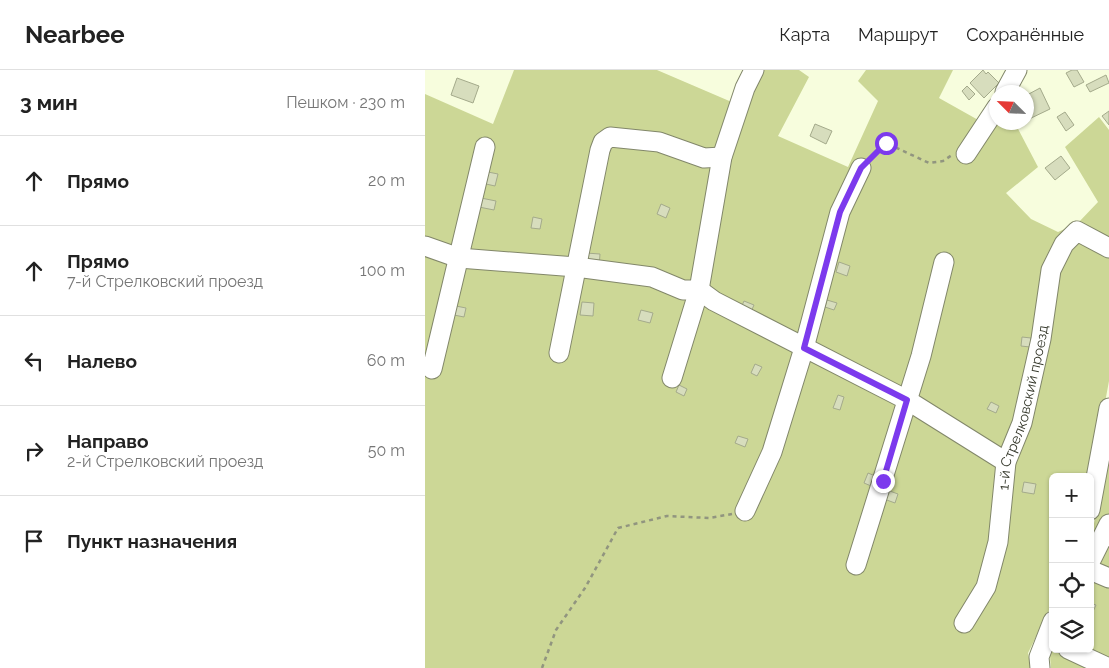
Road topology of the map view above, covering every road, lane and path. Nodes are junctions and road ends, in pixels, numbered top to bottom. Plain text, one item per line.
1 (754, 70) edge
2 (1017, 70) edge
3 (1009, 85) edge
4 (989, 117) edge
5 (485, 147) dead end
6 (959, 155) joint
7 (722, 156) junction
8 (861, 168) joint
9 (425, 246) edge
10 (1109, 248) edge
11 (459, 258) junction
12 (944, 262) dead end
13 (576, 267) junction
14 (699, 290) junction
15 (804, 348) junction
16 (559, 353) dead end
17 (432, 369) dead end
18 (672, 378) dead end
19 (907, 400) junction
20 (1109, 408) edge
21 (1006, 462) junction
22 (1102, 491) edge
23 (1094, 504) edge
24 (745, 511) joint
25 (1109, 524) edge
26 (1094, 554) edge
27 (856, 565) dead end
28 (1094, 572) edge
29 (1109, 578) edge
30 (964, 623) dead end
31 (1049, 631) edge
32 (1077, 653) edge
33 (542, 668) edge
34 (1040, 668) edge
35 (1109, 668) edge

1 - 7 street
2 - 3 street
4 - 6 street
5 - 11 street
6 - 8 path
7 - 13 street
7 - 14 street
8 - 15 street
9 - 11 street
10 - 21 street, 1-й Стрелковский проезд
11 - 13 street
11 - 17 street
12 - 19 street
13 - 14 street
13 - 16 street
14 - 15 street
14 - 18 street
15 - 19 street
15 - 24 street
19 - 21 street
19 - 27 street
20 - 22 street
21 - 30 street, 1-й Стрелковский проезд
22 - 23 street
24 - 33 path
25 - 26 street
28 - 29 street
31 - 34 street
32 - 35 street

